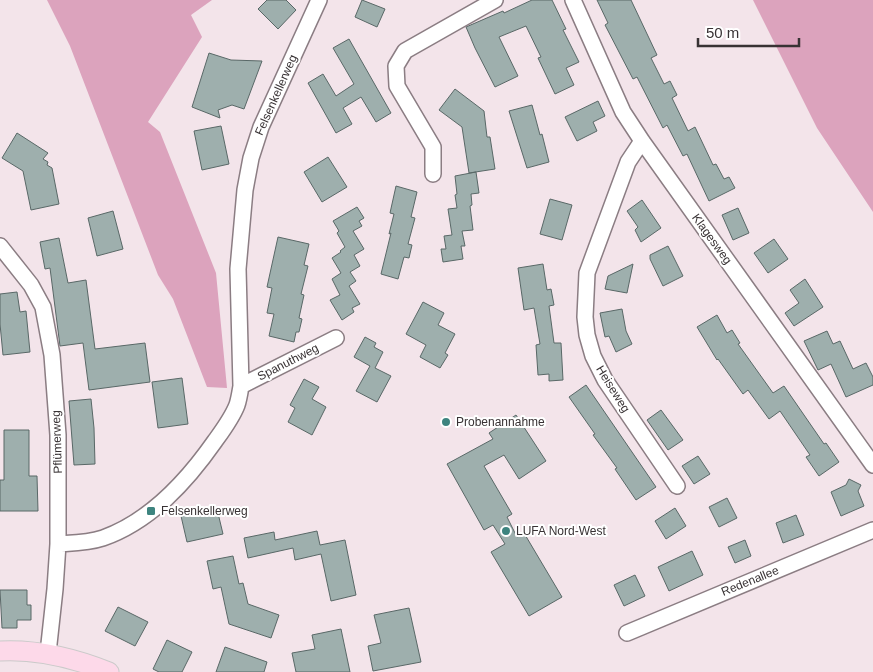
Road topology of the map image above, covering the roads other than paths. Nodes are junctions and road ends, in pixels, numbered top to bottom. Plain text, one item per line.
1 (319, 0) edge
2 (495, 0) edge
3 (573, 0) edge
4 (642, 141) junction
5 (433, 174) dead end
6 (0, 246) edge
7 (336, 338) dead end
8 (241, 386) junction
9 (873, 465) edge
10 (676, 486) dead end
11 (873, 530) edge
12 (58, 544) junction
13 (626, 633) dead end
14 (0, 651) edge
15 (48, 653) junction
16 (109, 672) edge

1 - 8 street, Felsenkellerweg
2 - 5 street
3 - 4 street, Klagesweg
4 - 9 street, Klagesweg
4 - 10 street, Heiseweg
6 - 12 street, Pflümerweg
7 - 8 street, Spanuthweg
8 - 12 street, Felsenkellerweg
11 - 13 street, Redenallee
12 - 15 street, Pflümerweg
14 - 15 main road
15 - 16 main road

